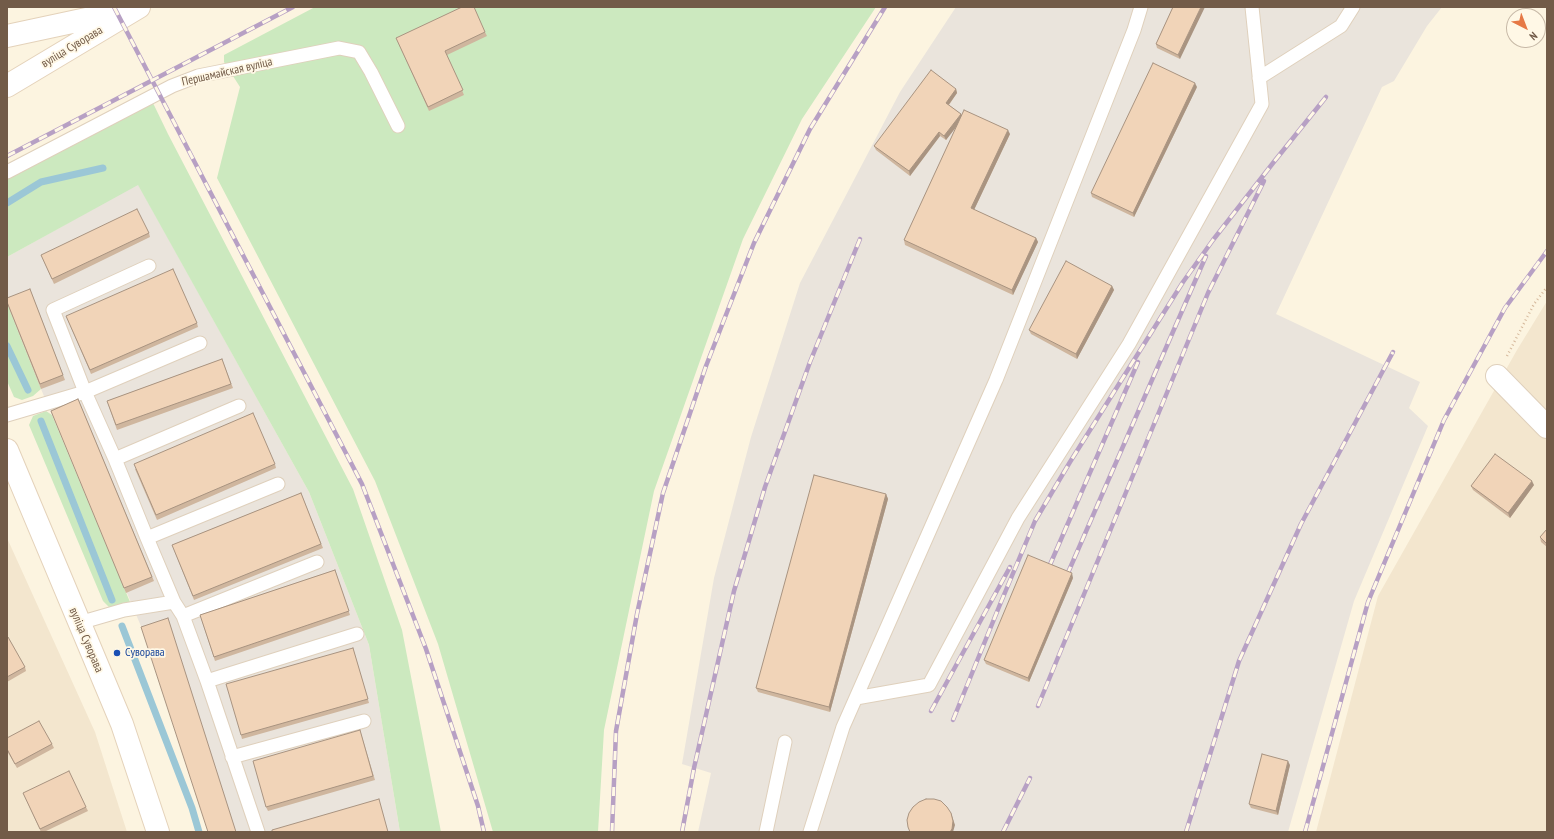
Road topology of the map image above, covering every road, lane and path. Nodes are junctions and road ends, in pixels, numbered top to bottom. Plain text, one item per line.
1 (1141, 7) edge
2 (1252, 7) edge
3 (1353, 7) edge
4 (139, 8) edge
5 (7, 36) edge
6 (1260, 78) junction
7 (7, 86) edge
8 (398, 126) dead end
9 (7, 172) edge
10 (149, 266) dead end
11 (1547, 287) edge
12 (200, 343) dead end
13 (1497, 376) joint
14 (85, 392) junction
15 (239, 406) dead end
16 (7, 414) edge
17 (1547, 427) edge
18 (7, 450) edge
19 (115, 459) junction
20 (278, 484) dead end
21 (147, 538) junction
22 (317, 562) dead end
23 (174, 602) junction
24 (183, 616) junction
25 (79, 623) junction
26 (357, 634) dead end
27 (207, 681) junction
28 (856, 698) junction
29 (364, 721) dead end
30 (785, 742) dead end
31 (232, 757) junction
32 (158, 832) edge
33 (258, 832) edge
34 (766, 832) edge
35 (810, 832) edge

1 - 28 lane
2 - 6 lane
3 - 6 lane
4 - 5 street
4 - 7 street, вуліца Суворава
6 - 28 lane
8 - 9 lane, Першамайская вуліца
10 - 14 lane
11 - 13 path
12 - 14 lane
13 - 17 street
14 - 16 lane
14 - 19 lane
15 - 19 lane
18 - 25 street, вуліца Суворава
19 - 21 lane
20 - 21 lane
21 - 23 lane
22 - 24 lane
23 - 24 lane
23 - 25 lane
24 - 27 lane
25 - 32 street, вуліца Суворава
26 - 27 lane
27 - 31 lane
28 - 35 lane
29 - 31 lane
30 - 34 lane
31 - 33 lane

